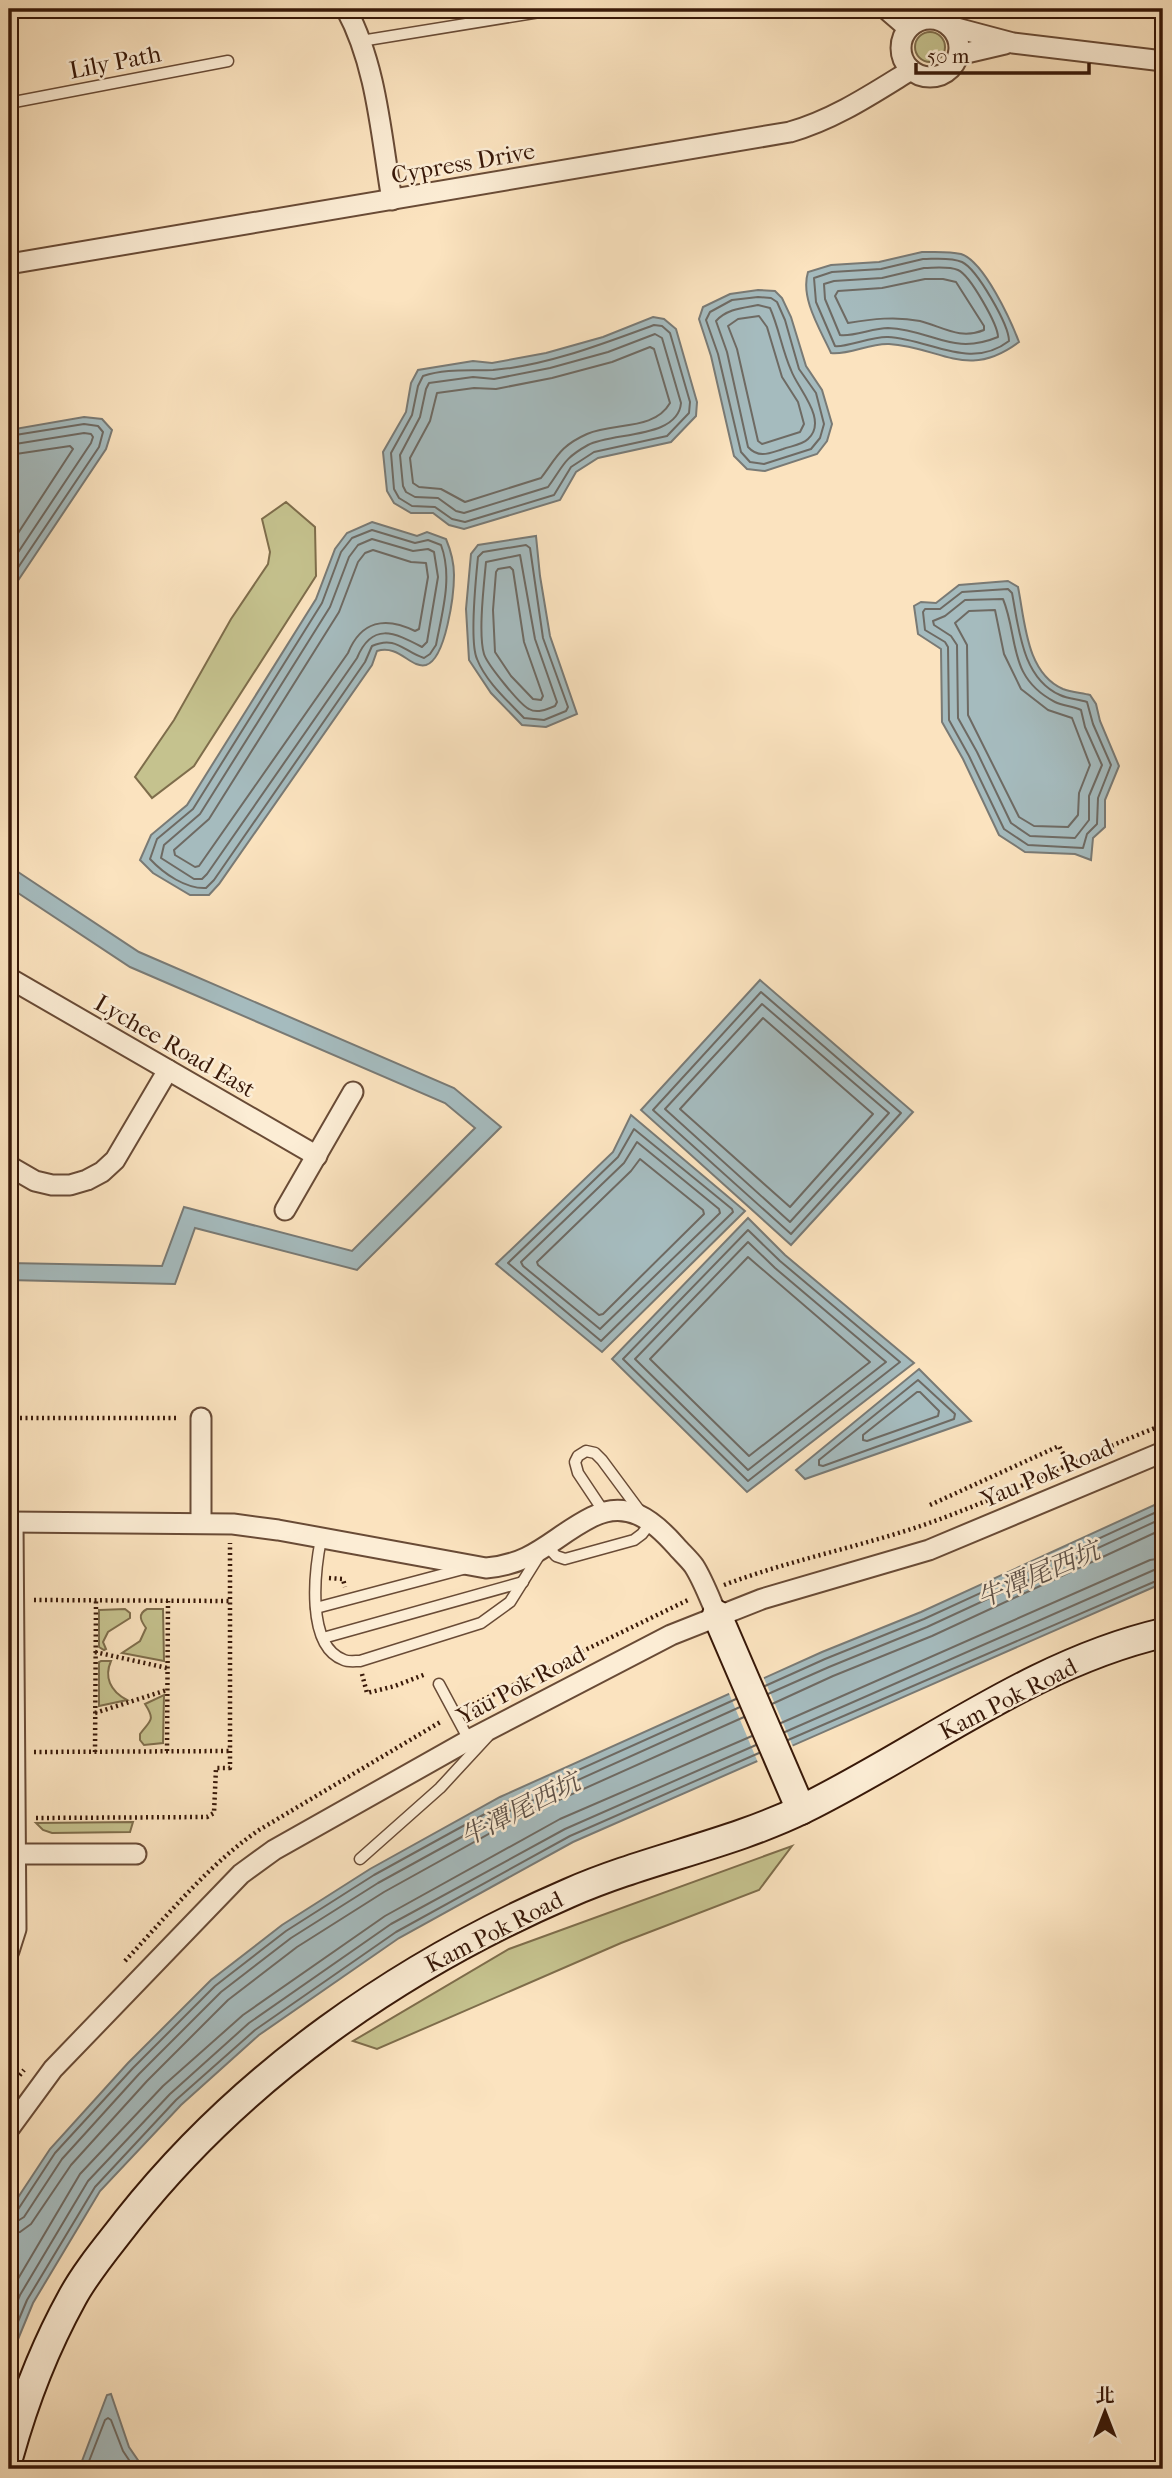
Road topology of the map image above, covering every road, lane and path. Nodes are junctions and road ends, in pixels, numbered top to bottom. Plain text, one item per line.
1 (346, 9) edge
2 (558, 9) edge
3 (886, 9) edge
4 (948, 26) junction
5 (908, 28) junction
6 (360, 41) junction
7 (1013, 43) junction
8 (958, 55) junction
9 (228, 61) dead end
10 (1163, 61) edge
11 (911, 69) junction
12 (9, 103) edge
13 (392, 200) junction
14 (9, 264) edge
15 (9, 978) edge
16 (168, 1070) junction
17 (354, 1093) dead end
18 (317, 1156) junction
19 (9, 1166) edge
20 (285, 1210) dead end
21 (9, 1418) edge
22 (179, 1418) dead end
23 (201, 1418) dead end
24 (1163, 1452) edge
25 (1071, 1470) dead end
26 (930, 1505) dead end
27 (604, 1512) junction
28 (647, 1518) junction
29 (11, 1522) edge
30 (201, 1522) junction
31 (230, 1539) dead end
32 (321, 1539) junction
33 (545, 1549) junction
34 (470, 1567) junction
35 (323, 1577) dead end
36 (523, 1582) junction
37 (344, 1583) dead end
38 (34, 1601) dead end
39 (96, 1601) junction
40 (168, 1601) junction
41 (230, 1601) junction
42 (316, 1608) junction
43 (717, 1615) junction
44 (1163, 1633) edge
45 (323, 1638) junction
46 (95, 1652) junction
47 (167, 1668) junction
48 (363, 1678) dead end
49 (439, 1684) joint
50 (167, 1690) junction
51 (95, 1713) junction
52 (501, 1723) junction
53 (469, 1740) junction
54 (167, 1751) junction
55 (230, 1751) junction
56 (33, 1752) dead end
57 (95, 1752) junction
58 (796, 1797) junction
59 (33, 1819) dead end
60 (12, 1854) edge
61 (136, 1854) dead end
62 (360, 1859) dead end
63 (9, 1951) edge
64 (9, 2129) edge
65 (9, 2455) edge

1 - 6 street
2 - 6 lane
3 - 5 street
4 - 5 street
4 - 7 street
4 - 8 street
5 - 11 street
6 - 13 street
7 - 8 street
7 - 10 street
8 - 11 street
9 - 12 lane, Lily Path
11 - 13 street, Cypress Drive
13 - 14 street, Cypress Drive
15 - 16 street, Lychee Road East
16 - 18 street, Lychee Road East
16 - 19 street
17 - 18 street
18 - 20 street
21 - 22 path
23 - 30 street
24 - 43 street, Yau Pok Road
25 - 26 path
27 - 28 street
27 - 28 lane
27 - 33 street
28 - 33 lane
28 - 43 street
29 - 30 street
29 - 60 street
30 - 32 street
31 - 41 path
32 - 34 street
32 - 42 lane
33 - 34 street
33 - 36 lane
34 - 42 lane
35 - 37 path
36 - 45 lane
36 - 45 lane
38 - 39 path
39 - 40 path
39 - 46 path
40 - 41 path
40 - 47 path
41 - 55 path
42 - 45 lane
43 - 52 street, Yau Pok Road
43 - 58 street
44 - 58 street, Kam Pok Road
46 - 47 path
46 - 51 path
47 - 50 path
48 - 49 path
49 - 53 lane
50 - 51 path
50 - 54 path
51 - 57 path
52 - 53 street, Yau Pok Road
52 - 62 lane
53 - 64 street, Yau Pok Road
54 - 55 path
54 - 57 path
55 - 59 path
56 - 57 path
58 - 65 street, Kam Pok Road
60 - 61 street
60 - 63 street

